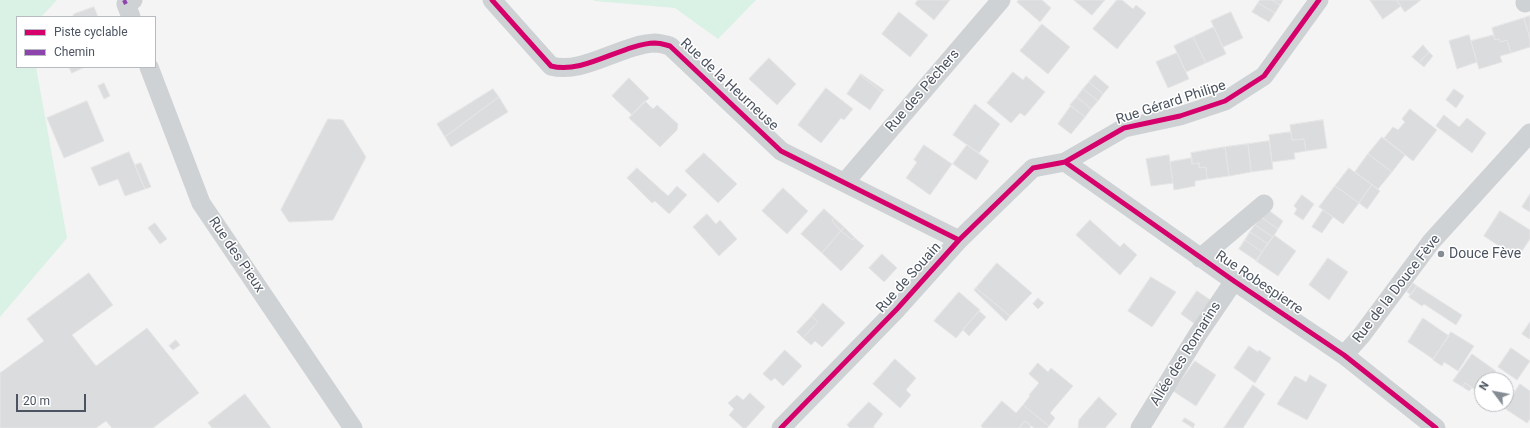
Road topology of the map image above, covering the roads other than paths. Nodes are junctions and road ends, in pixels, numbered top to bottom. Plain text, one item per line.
1 (492, 0) edge
2 (1002, 0) edge
3 (1319, 0) edge
4 (149, 68) edge
5 (1530, 133) edge
6 (1065, 162) junction
7 (845, 182) junction
8 (1264, 204) dead end
9 (959, 240) junction
10 (1200, 258) junction
11 (1234, 281) junction
12 (1344, 355) junction
13 (353, 428) edge
14 (781, 428) edge
15 (1140, 428) edge
16 (1436, 428) edge

1 - 7 street, Rue de la Heurneuse
2 - 7 street, Rue des Pêchers
3 - 6 street, Rue Gérard Philipe
4 - 13 street, Rue des Pieux
5 - 12 street, Rue de la Douce Fève
6 - 9 street, Rue de Souain
6 - 10 street, Rue Robespierre
7 - 9 street, Rue de la Heurneuse
8 - 10 street
9 - 14 street, Rue de Souain
10 - 11 street, Rue Robespierre
11 - 12 street, Rue Robespierre
11 - 15 street, Allée des Romarins
12 - 16 street, Rue Robespierre

